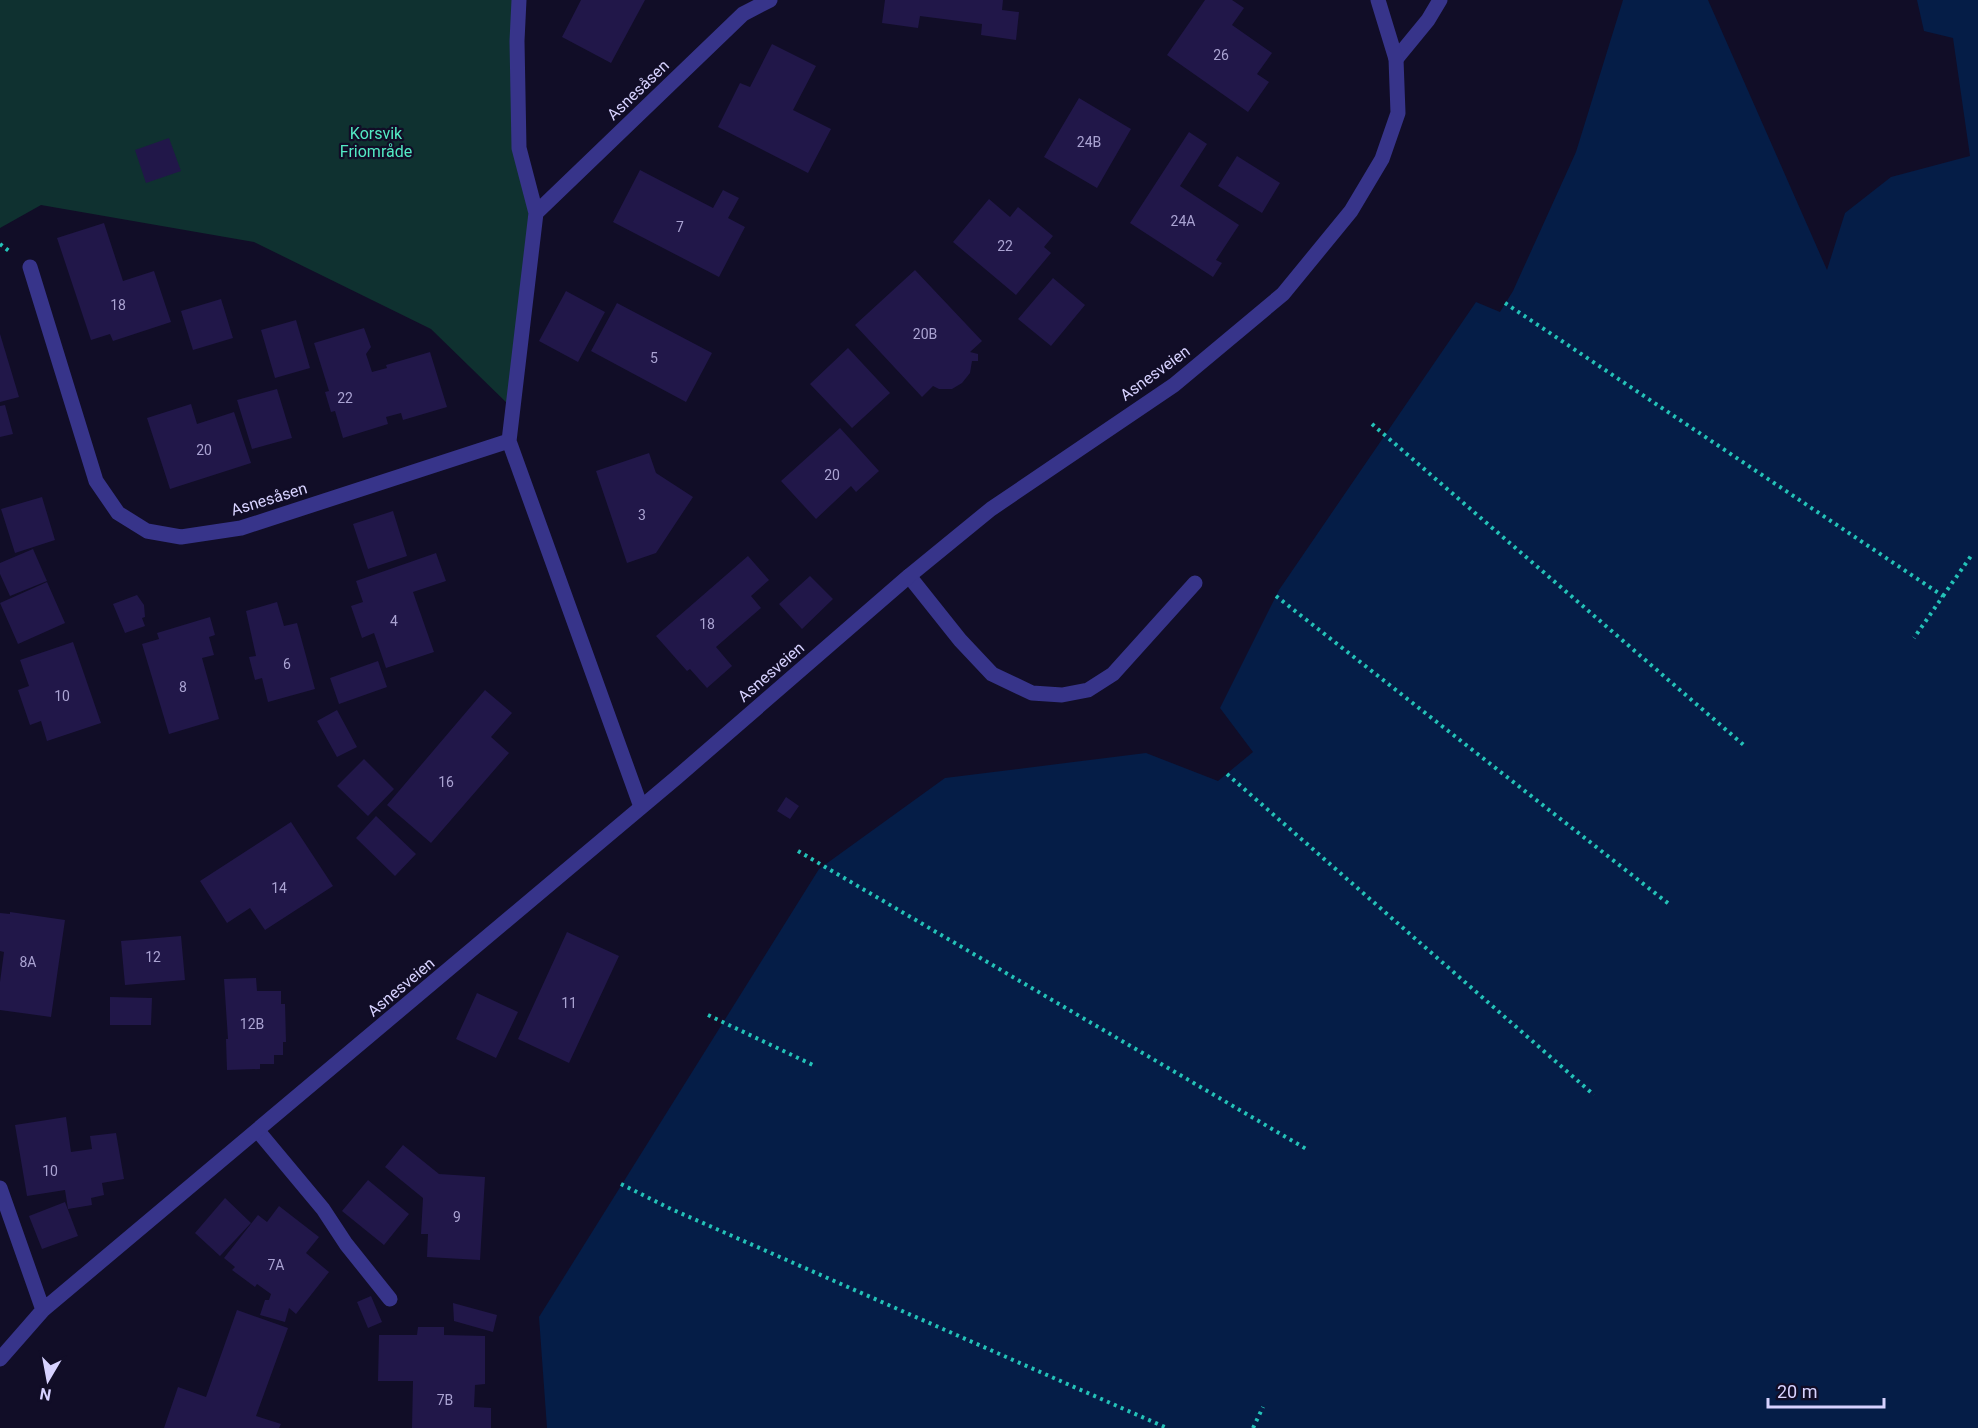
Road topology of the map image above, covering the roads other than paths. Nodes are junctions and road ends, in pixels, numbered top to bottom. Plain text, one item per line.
1 (519, 0) edge
2 (770, 0) edge
3 (1378, 0) edge
4 (1440, 0) edge
5 (1396, 59) junction
6 (536, 213) junction
7 (30, 267) dead end
8 (509, 441) junction
9 (909, 576) junction
10 (1195, 583) dead end
11 (641, 807) junction
12 (258, 1131) junction
13 (0, 1188) edge
14 (390, 1299) dead end
15 (43, 1310) junction
16 (0, 1359) edge

1 - 6 street
2 - 6 street, Asnesåsen
3 - 5 street, Asnesveien
4 - 5 street
5 - 9 street, Asnesveien
6 - 8 street
7 - 8 street, Asnesåsen
8 - 11 street
9 - 10 street
9 - 11 street, Asnesveien
11 - 12 street, Asnesveien
12 - 14 street
12 - 15 street, Asnesveien
13 - 15 street
15 - 16 street, Asnesveien

